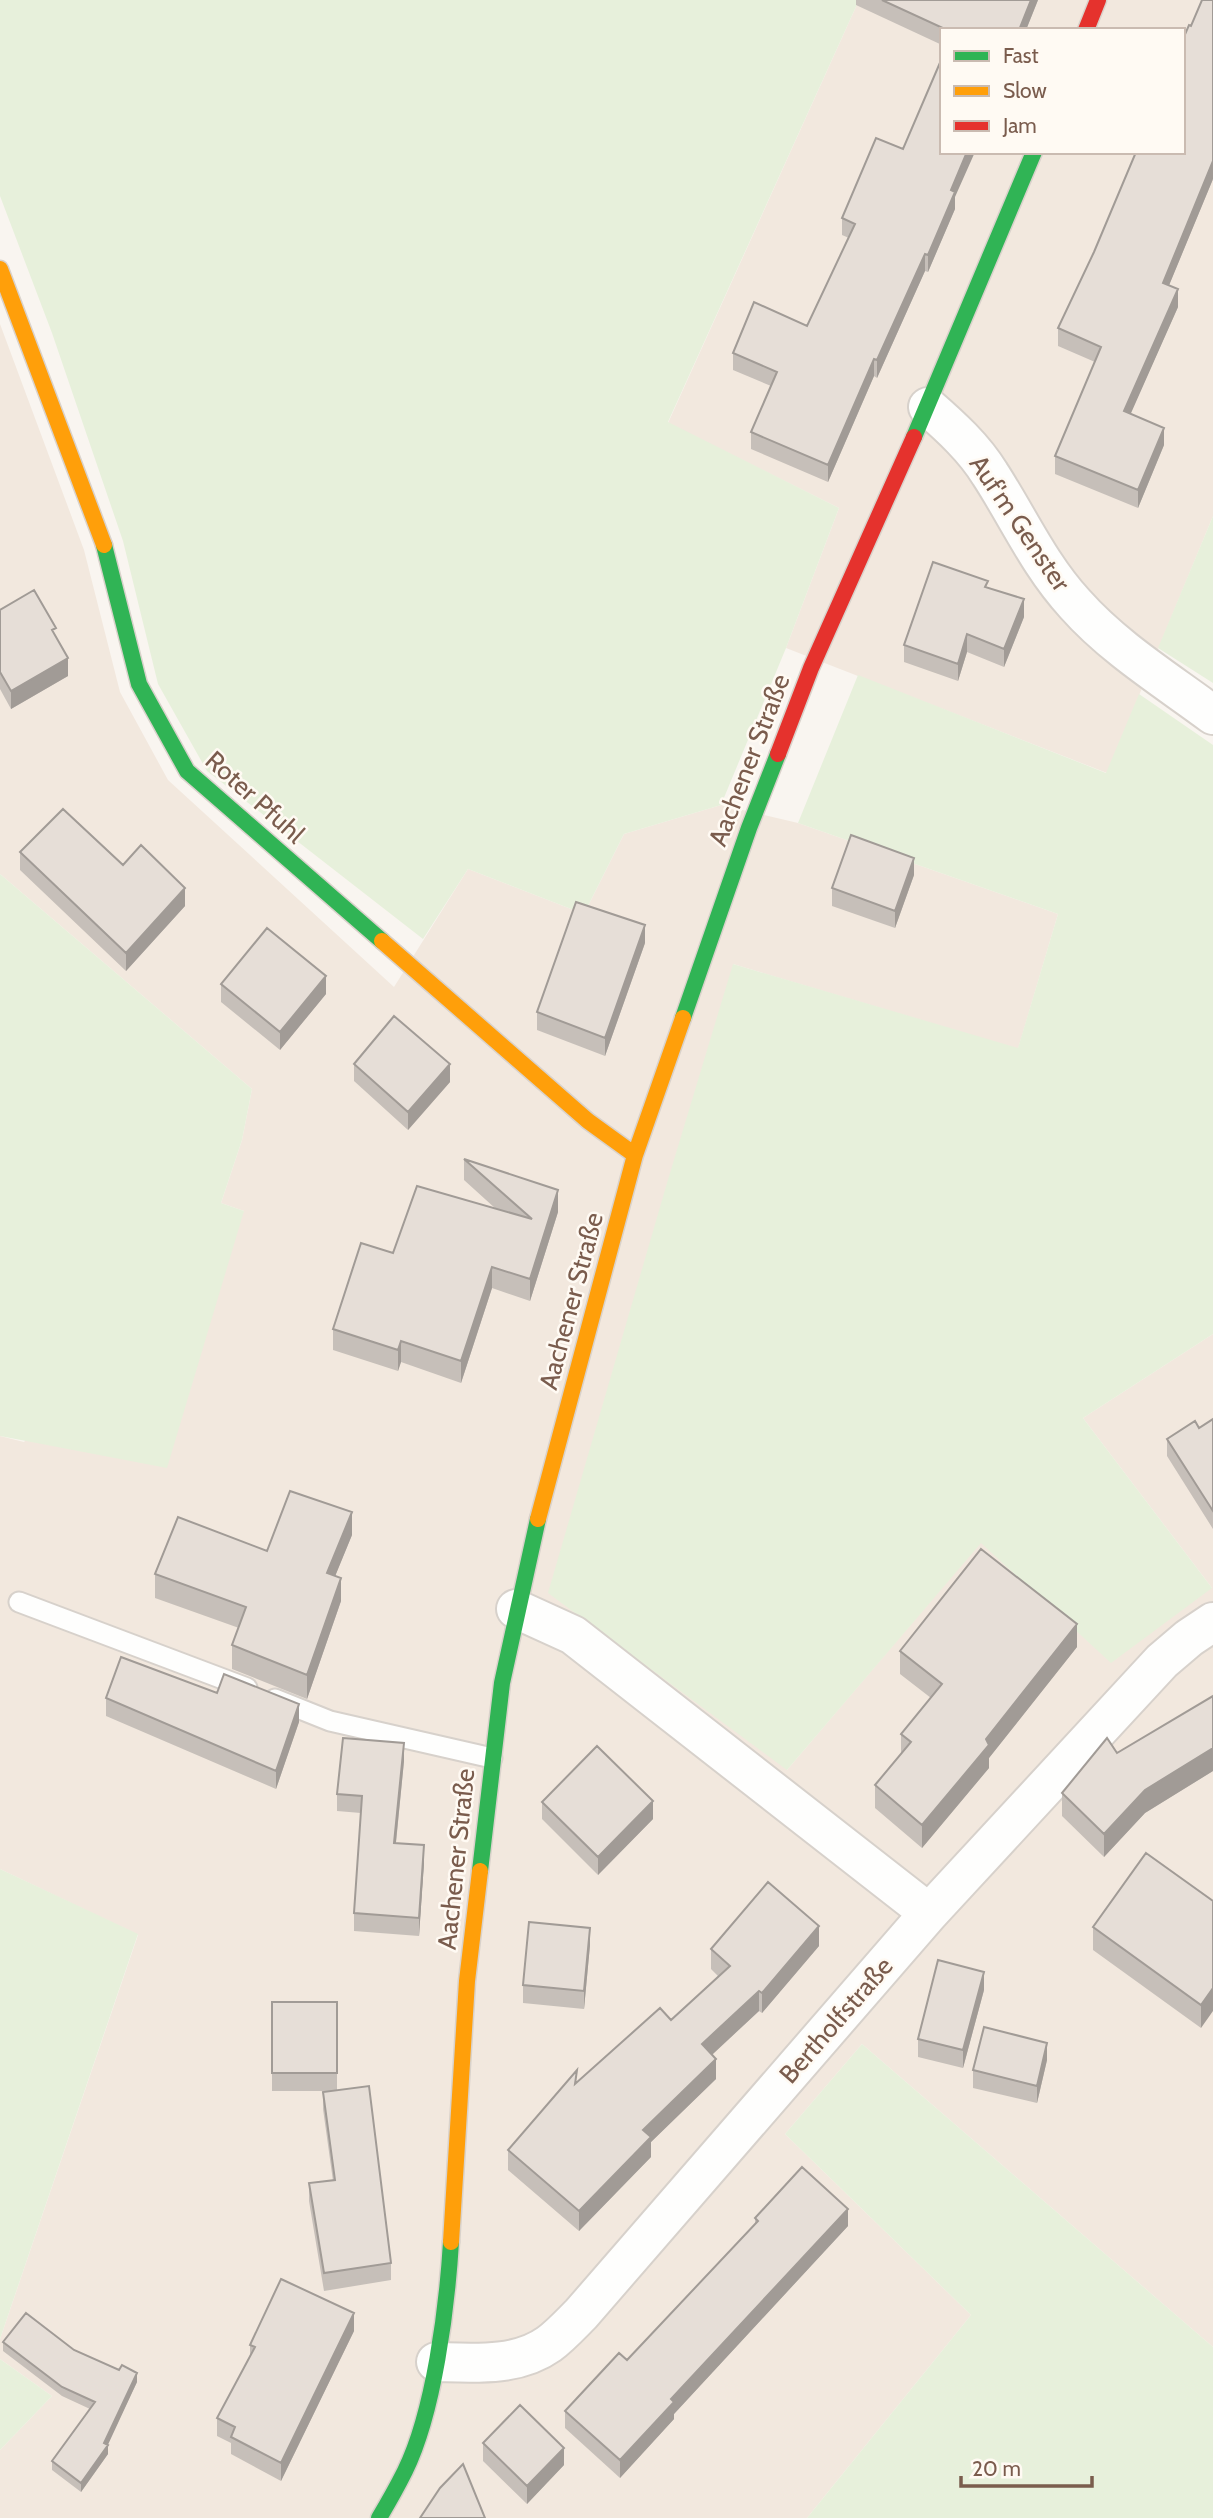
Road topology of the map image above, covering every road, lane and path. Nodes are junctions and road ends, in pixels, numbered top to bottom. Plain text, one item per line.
1 (1098, 0) edge
2 (1087, 28) edge
3 (1033, 154) edge
4 (0, 269) edge
5 (928, 407) junction
6 (1213, 715) edge
7 (635, 1155) junction
8 (19, 1602) dead end
9 (516, 1609) junction
10 (1213, 1622) edge
11 (492, 1758) junction
12 (929, 1913) junction
13 (436, 2362) junction
14 (379, 2518) edge

1 - 2 street
3 - 5 street, Aachener Straße
4 - 7 street, Roter Pfuhl
5 - 6 street, Auf'm Genster
5 - 7 street, Aachener Straße
7 - 9 street, Aachener Straße
8 - 11 lane
9 - 11 street, Aachener Straße
9 - 12 street
10 - 12 street, Bertholfstraße
11 - 13 street, Aachener Straße
12 - 13 street, Bertholfstraße
13 - 14 street, Aachener Straße

